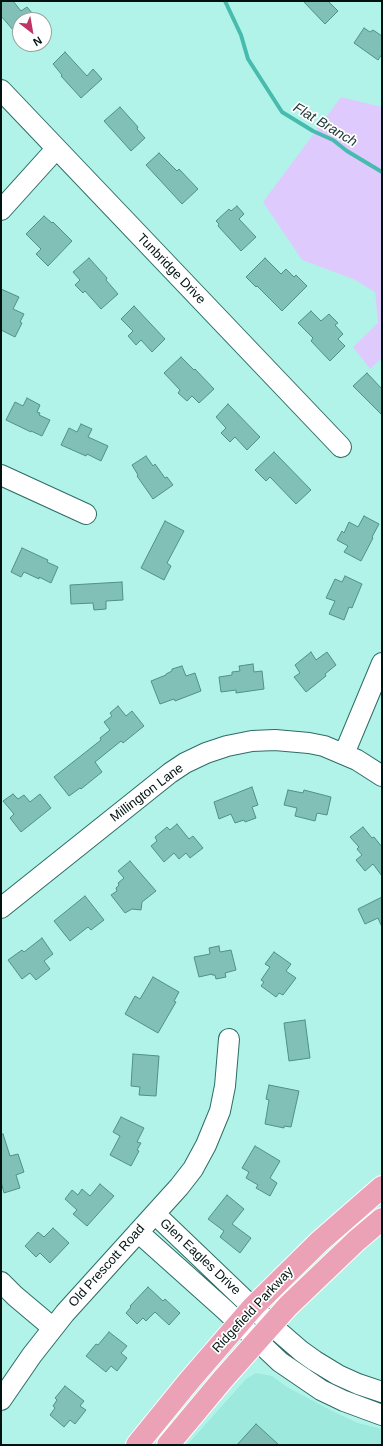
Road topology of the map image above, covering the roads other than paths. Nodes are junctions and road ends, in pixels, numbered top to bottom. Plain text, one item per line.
1 (1, 90) edge
2 (56, 149) junction
3 (1, 210) edge
4 (341, 447) dead end
5 (1, 475) edge
6 (86, 514) dead end
7 (382, 663) edge
8 (344, 754) junction
9 (382, 776) edge
10 (1, 908) edge
11 (229, 1039) dead end
12 (382, 1187) edge
13 (155, 1214) junction
14 (382, 1219) edge
15 (138, 1232) junction
16 (1, 1282) edge
17 (253, 1307) junction
18 (239, 1324) junction
19 (53, 1328) junction
20 (264, 1333) junction
21 (382, 1392) edge
22 (1, 1400) edge
23 (382, 1415) edge
24 (137, 1445) edge
25 (168, 1445) edge

1 - 2 street, Tunbridge Drive
2 - 3 street
2 - 4 street, Tunbridge Drive
5 - 6 street
7 - 8 street
8 - 9 street, Millington Lane
8 - 10 street, Millington Lane
11 - 13 street, Old Prescott Road
12 - 17 main road, Ridgefield Parkway
13 - 15 street, Old Prescott Road
13 - 17 street, Glen Eagles Drive
14 - 20 main road, Ridgefield Parkway
15 - 18 street, Glen Eagles Drive
15 - 19 street, Old Prescott Road
16 - 19 street
17 - 18 main road, Ridgefield Parkway
17 - 20 street, Glen Eagles Drive
18 - 20 street, Glen Eagles Drive
18 - 24 main road, Ridgefield Parkway
19 - 22 street, Old Prescott Road
20 - 21 street, Glen Eagles Drive
20 - 23 street, Glen Eagles Drive
20 - 25 main road, Ridgefield Parkway

